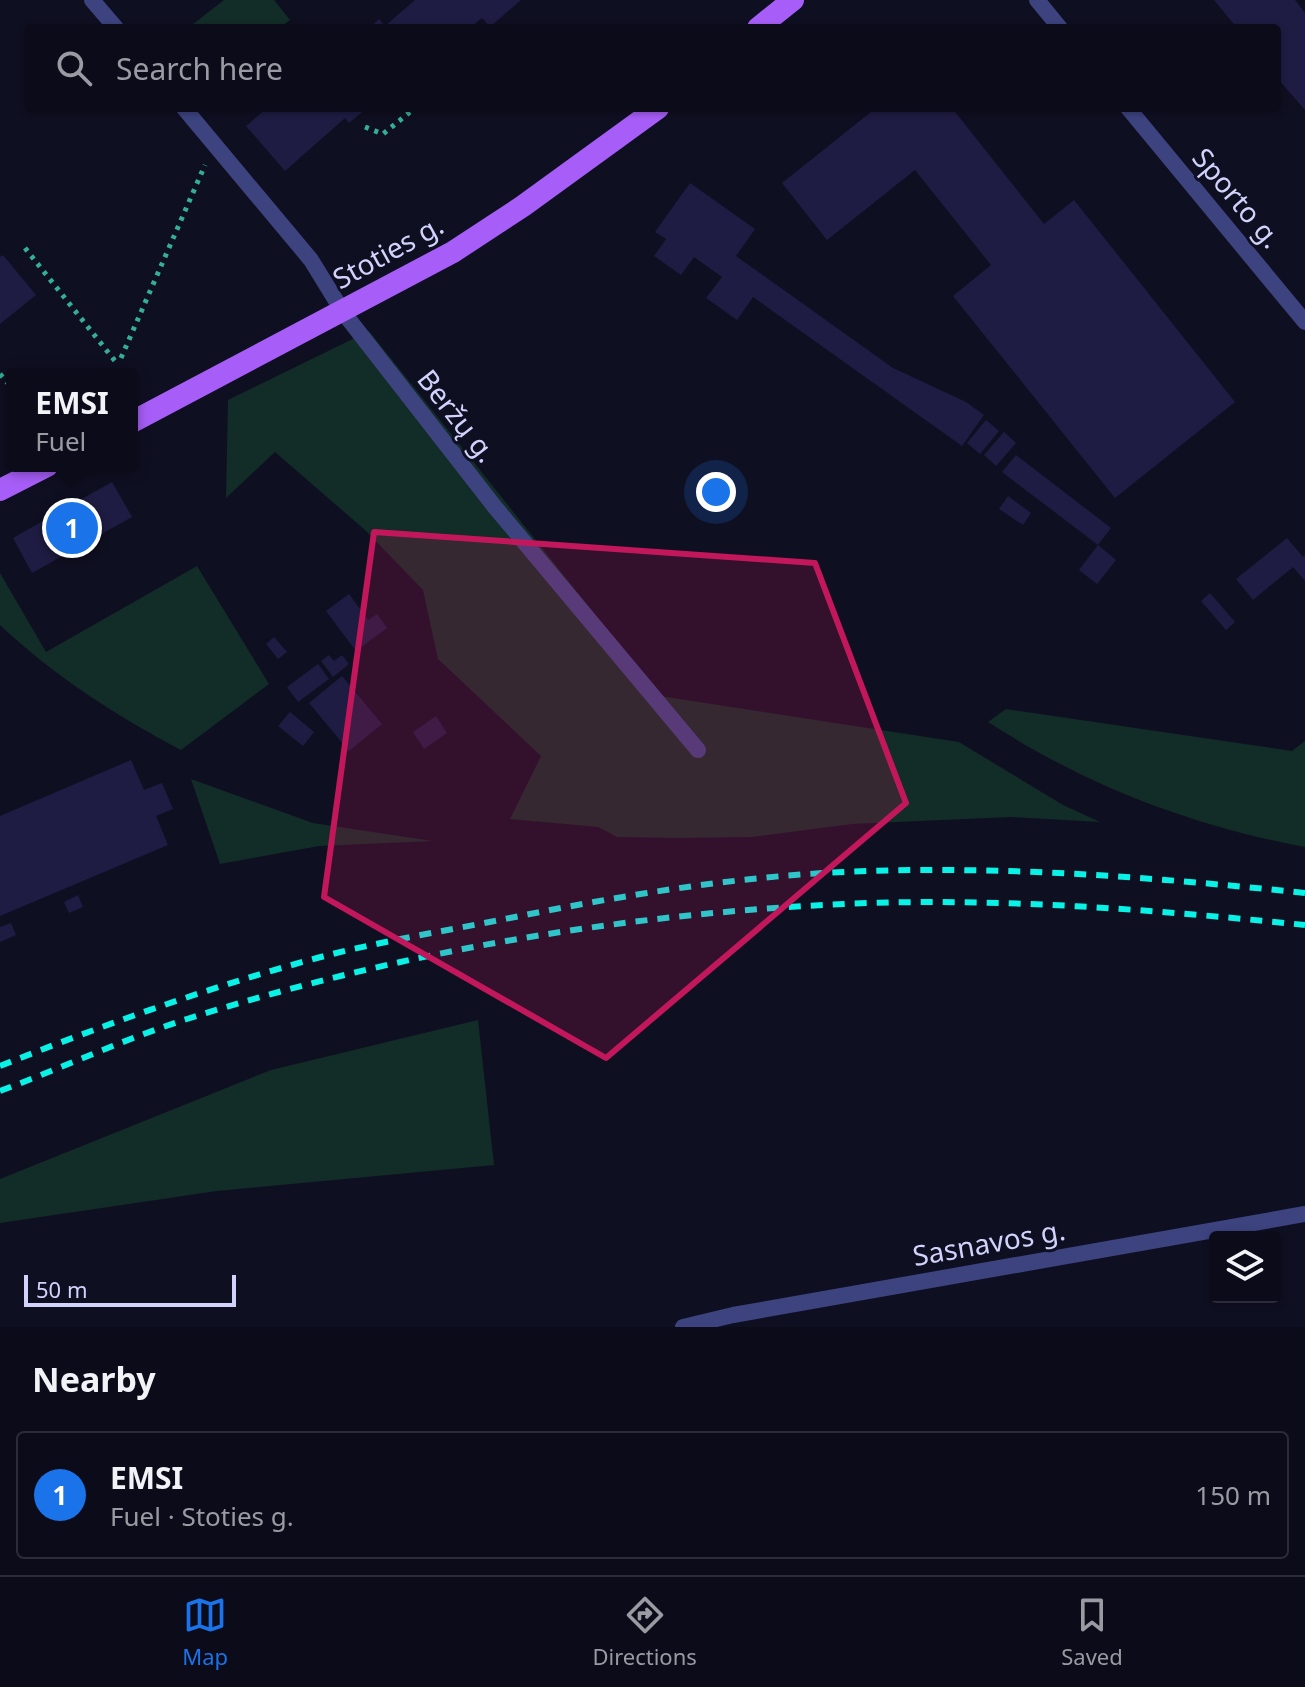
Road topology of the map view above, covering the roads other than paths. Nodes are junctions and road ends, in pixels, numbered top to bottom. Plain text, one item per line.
1 (92, 0) edge
2 (775, 0) edge
3 (793, 0) edge
4 (1041, 3) edge
5 (113, 24) edge
6 (760, 24) edge
7 (762, 24) edge
8 (1057, 24) edge
9 (187, 112) edge
10 (653, 112) edge
11 (1131, 112) edge
12 (343, 312) junction
13 (1305, 322) edge
14 (138, 419) edge
15 (35, 472) edge
16 (0, 490) edge
17 (698, 750) dead end
18 (1305, 1214) edge
19 (683, 1327) edge

1 - 5 street
2 - 6 street
3 - 7 main road
4 - 8 street
9 - 12 street, Beržų g.
10 - 12 main road, Stoties g.
11 - 13 street, Sporto g.
12 - 14 main road, Stoties g.
12 - 17 street, Beržų g.
15 - 16 main road
18 - 19 street, Sasnavos g.

